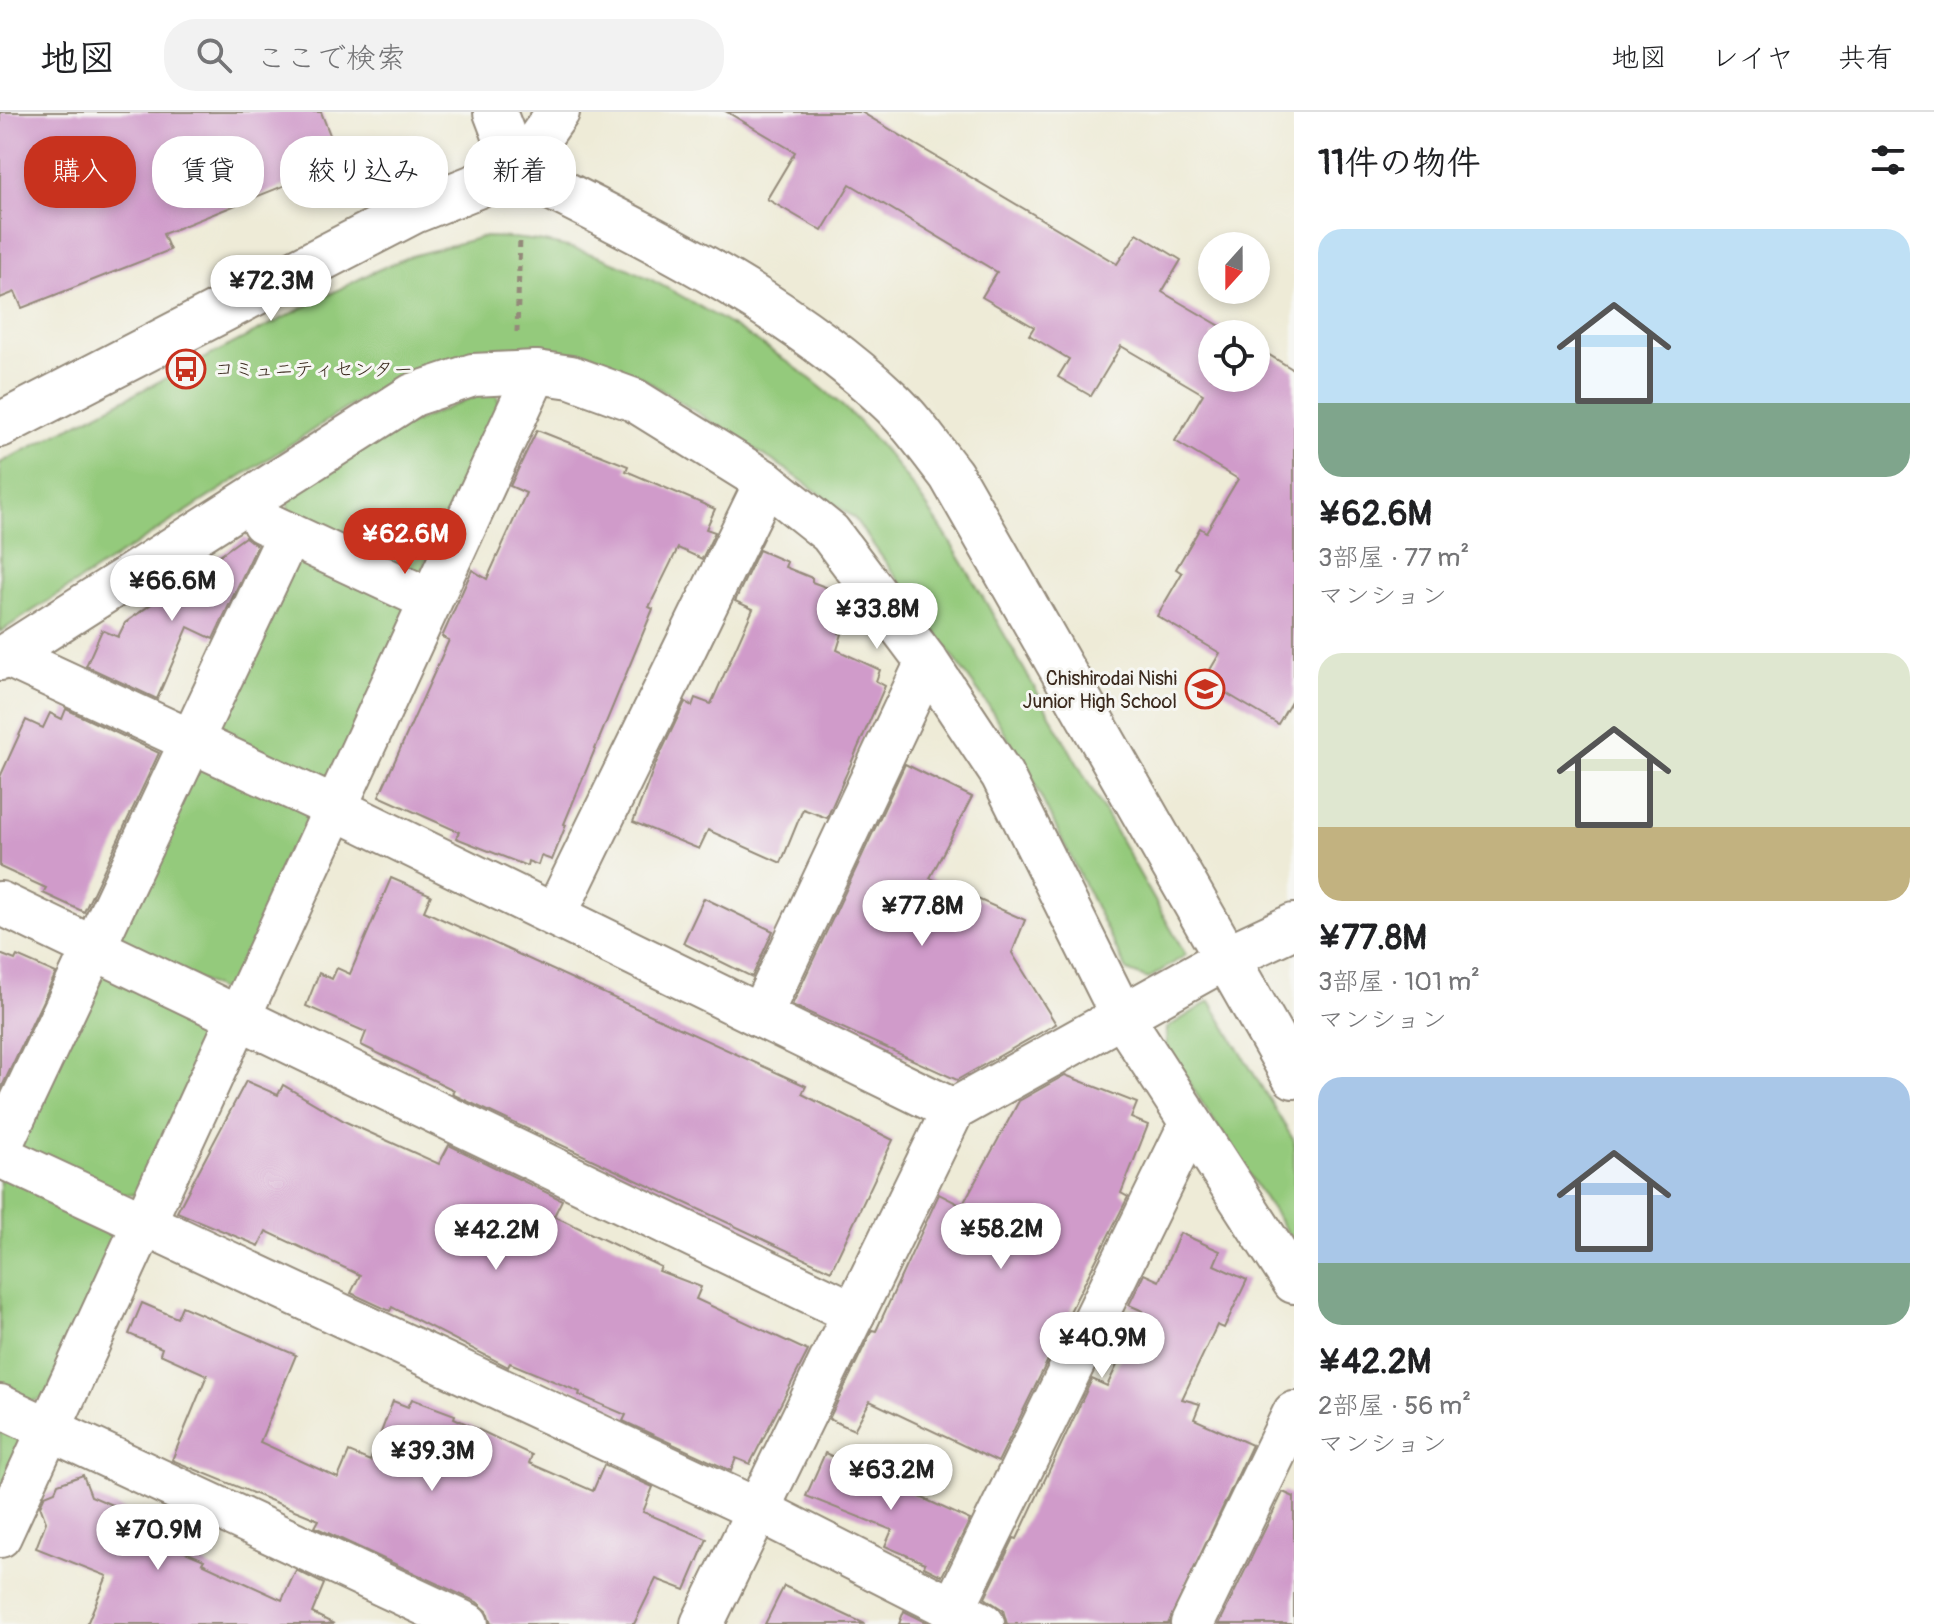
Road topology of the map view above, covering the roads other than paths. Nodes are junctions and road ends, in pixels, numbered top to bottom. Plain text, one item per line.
1 (495, 112) edge
2 (558, 112) edge
3 (504, 136) edge
4 (541, 136) edge
5 (464, 191) edge
6 (576, 200) edge
7 (536, 372) junction
8 (0, 425) edge
9 (766, 482) junction
10 (233, 508) junction
11 (289, 534) junction
12 (430, 600) junction
13 (3, 657) edge
14 (927, 662) junction
15 (191, 742) junction
16 (335, 808) junction
17 (0, 903) edge
18 (555, 915) junction
19 (1294, 926) edge
20 (94, 949) junction
21 (1228, 957) junction
22 (760, 1016) junction
23 (1122, 1016) junction
24 (239, 1018) junction
25 (1294, 1076) edge
26 (953, 1110) junction
27 (1191, 1123) junction
28 (0, 1147) edge
29 (0, 1156) edge
30 (144, 1224) junction
31 (1294, 1282) edge
32 (854, 1313) junction
33 (0, 1406) edge
34 (1294, 1413) edge
35 (50, 1430) junction
36 (758, 1510) junction
37 (0, 1536) edge
38 (968, 1616) edge
39 (467, 1624) edge
40 (702, 1624) edge
41 (1192, 1624) edge

1 - 3 street
2 - 4 street
5 - 8 street
6 - 21 street
7 - 9 street
7 - 10 street
7 - 12 street
9 - 14 street
9 - 18 street
10 - 11 street
10 - 13 street
11 - 12 street
11 - 15 street
12 - 16 street
13 - 15 street
14 - 22 street
14 - 23 street
15 - 16 street
15 - 20 street
16 - 18 street
16 - 24 street
17 - 20 street
18 - 22 street
19 - 21 street
20 - 24 street
20 - 28 street
21 - 23 street
21 - 25 street
22 - 26 street
23 - 26 street
23 - 27 street
24 - 30 street
24 - 32 street
26 - 32 street
27 - 31 street
27 - 38 street
29 - 30 street
30 - 35 street
30 - 36 street
32 - 36 street
33 - 35 street
34 - 41 street
35 - 37 street
35 - 39 street
36 - 38 street
36 - 40 street

